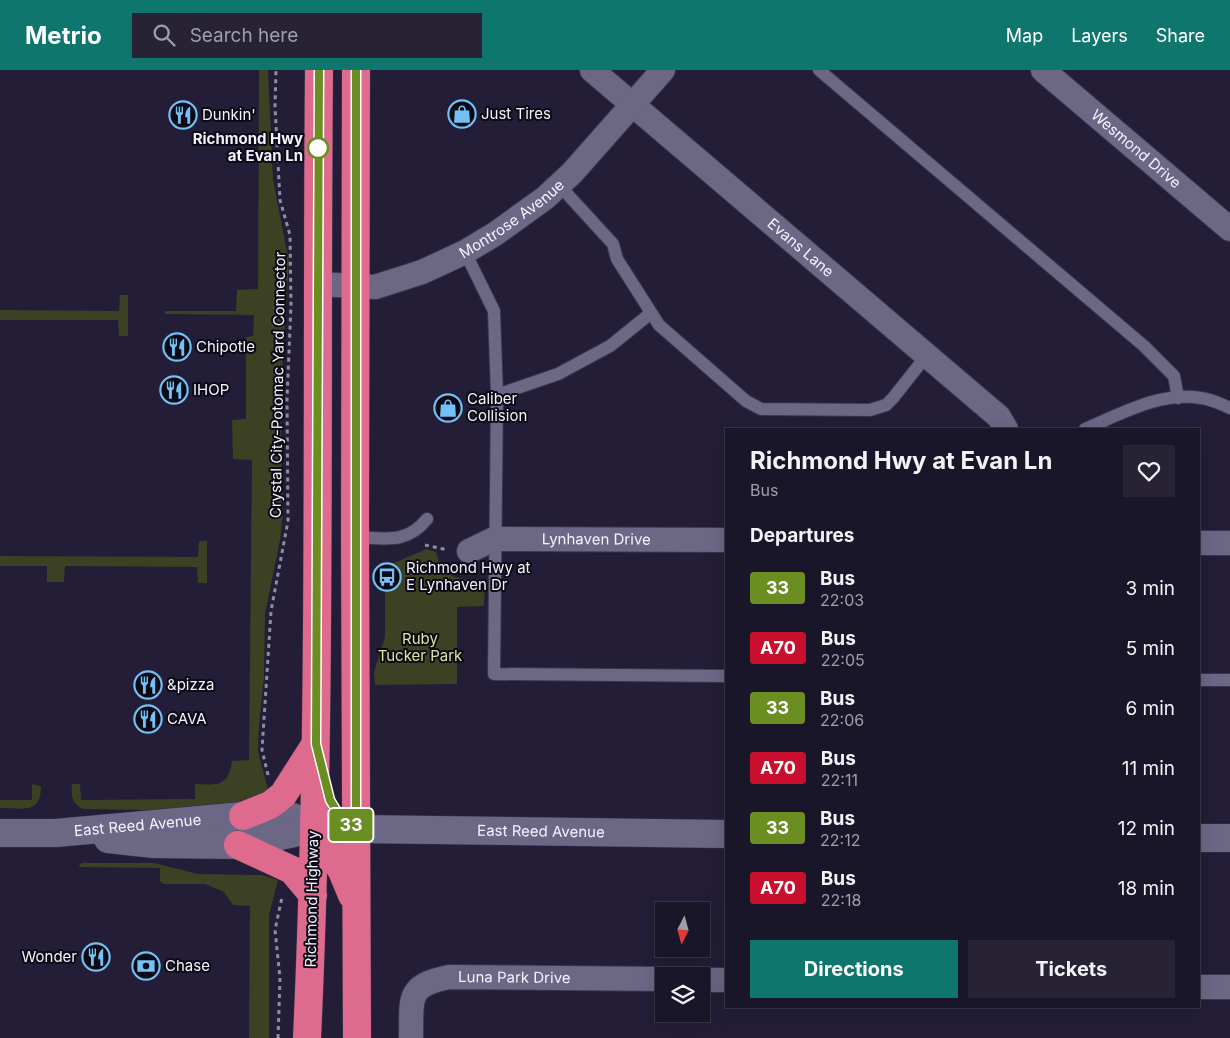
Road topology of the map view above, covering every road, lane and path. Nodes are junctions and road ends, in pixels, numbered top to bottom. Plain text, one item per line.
1 (276, 70) edge
2 (319, 70) edge
3 (356, 70) edge
4 (592, 70) edge
5 (663, 70) edge
6 (819, 70) edge
7 (1044, 70) edge
8 (633, 105) junction
9 (559, 185) junction
10 (1230, 229) edge
11 (465, 252) junction
12 (317, 284) junction
13 (355, 287) junction
14 (651, 313) junction
15 (928, 355) junction
16 (497, 395) junction
17 (1178, 398) junction
18 (1230, 408) edge
19 (1005, 428) edge
20 (1087, 428) edge
21 (427, 519) dead end
22 (355, 537) junction
23 (494, 539) junction
24 (725, 540) edge
25 (1200, 543) edge
26 (1230, 543) edge
27 (468, 551) dead end
28 (725, 676) edge
29 (1200, 680) edge
30 (1230, 680) edge
31 (316, 744) junction
32 (271, 779) dead end
33 (243, 816) junction
34 (350, 816) junction
35 (310, 824) junction
36 (0, 833) edge
37 (56, 833) junction
38 (725, 834) edge
39 (1200, 838) edge
40 (1230, 838) edge
41 (238, 845) junction
42 (330, 850) junction
43 (313, 884) junction
44 (283, 895) dead end
45 (357, 909) junction
46 (655, 979) edge
47 (710, 980) edge
48 (725, 980) edge
49 (1200, 987) edge
50 (1230, 987) edge
51 (278, 1038) edge
52 (307, 1038) edge
53 (357, 1038) edge
54 (411, 1038) edge

1 - 32 path, Crystal City-Potomac Yard Connector
2 - 12 highway, Richmond Highway
3 - 13 highway
4 - 8 street, Evans Lane
5 - 8 street, Montrose Avenue
6 - 17 lane
7 - 10 street, Wesmond Drive
8 - 9 street, Montrose Avenue
8 - 15 street, Evans Lane
9 - 11 street, Montrose Avenue
9 - 14 lane
11 - 13 street, Montrose Avenue
11 - 16 lane
12 - 13 street, Montrose Avenue
12 - 31 highway, Richmond Highway
13 - 22 highway
14 - 15 lane
14 - 16 lane
15 - 19 street, Evans Lane
16 - 23 lane
17 - 18 lane
17 - 20 lane
21 - 22 lane
22 - 34 highway
23 - 24 street, Lynhaven Drive
23 - 27 street, Lynhaven Drive
23 - 28 lane
25 - 26 street
29 - 30 lane
31 - 33 highway
31 - 34 highway
31 - 35 highway, Richmond Highway
33 - 35 street, East Reed Avenue
33 - 37 street, East Reed Avenue
34 - 35 highway
34 - 38 street, East Reed Avenue
34 - 42 highway
34 - 45 highway
35 - 41 street, East Reed Avenue
35 - 42 highway
35 - 43 highway, Richmond Highway
36 - 37 street, East Reed Avenue
37 - 41 street, East Reed Avenue
39 - 40 street
41 - 43 highway
42 - 43 highway
42 - 45 highway
43 - 52 highway, Richmond Highway
44 - 51 path
45 - 53 highway
46 - 54 street, Luna Park Drive
47 - 48 street
49 - 50 street

